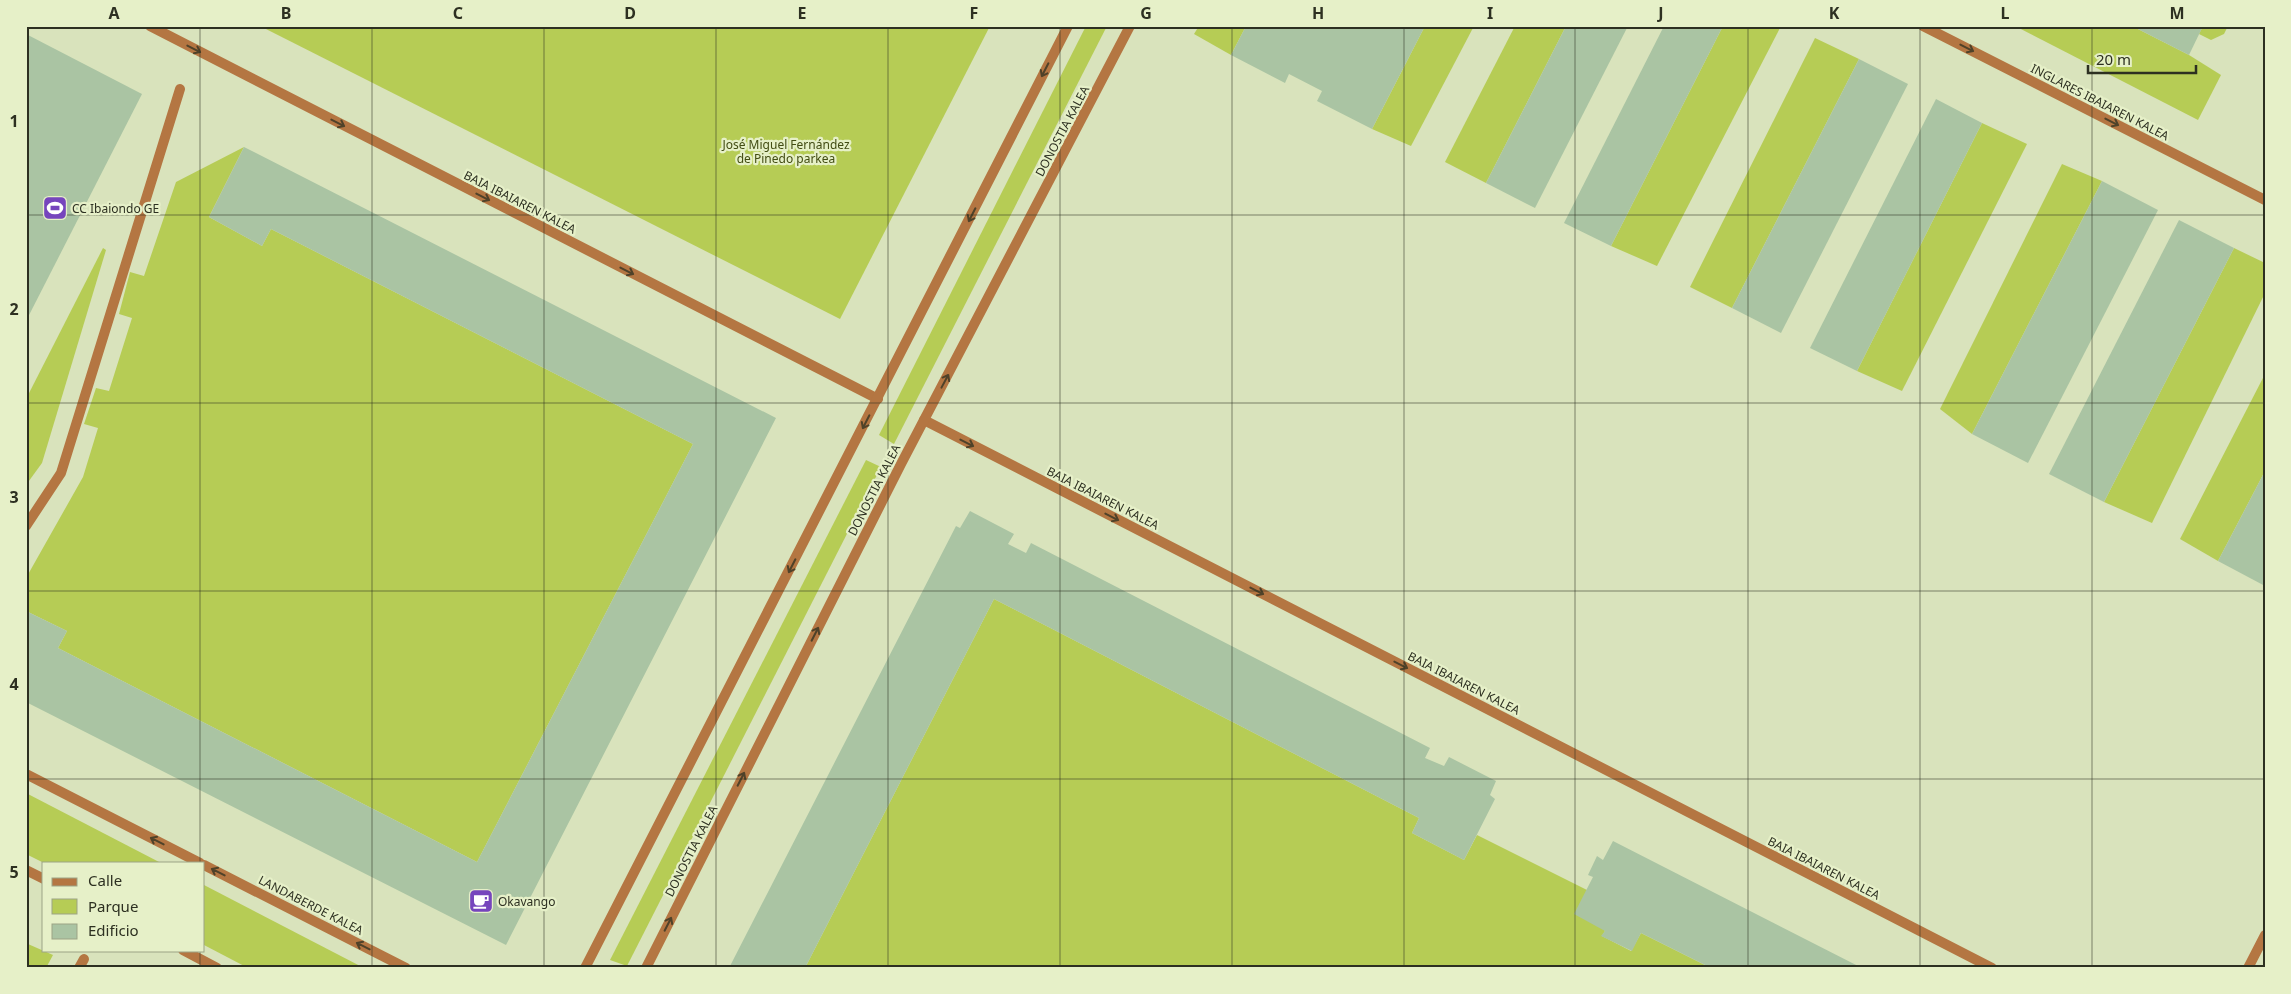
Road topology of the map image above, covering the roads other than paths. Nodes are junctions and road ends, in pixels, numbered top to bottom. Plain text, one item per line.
1 (150, 26) edge
2 (1068, 26) edge
3 (1130, 26) edge
4 (1923, 26) edge
5 (180, 90) dead end
6 (2265, 200) edge
7 (878, 400) junction
8 (924, 420) junction
9 (26, 526) edge
10 (26, 774) edge
11 (198, 862) edge
12 (205, 866) edge
13 (26, 870) edge
14 (42, 878) edge
15 (2265, 935) edge
16 (187, 952) edge
17 (218, 968) edge
18 (406, 968) edge
19 (585, 968) edge
20 (646, 968) edge
21 (1992, 968) edge
22 (2248, 968) edge

1 -> 7 street, BAIA IBAIAREN KALEA
2 -> 7 street
8 -> 3 street, DONOSTIA KALEA
4 -> 6 street, INGLARES IBAIAREN KALEA
5 - 9 street
7 -> 19 street
20 -> 8 street, DONOSTIA KALEA
8 -> 21 street, BAIA IBAIAREN KALEA
11 -> 10 street
18 -> 12 street, LANDABERDE KALEA
13 - 14 street
15 - 22 street
16 - 17 street

